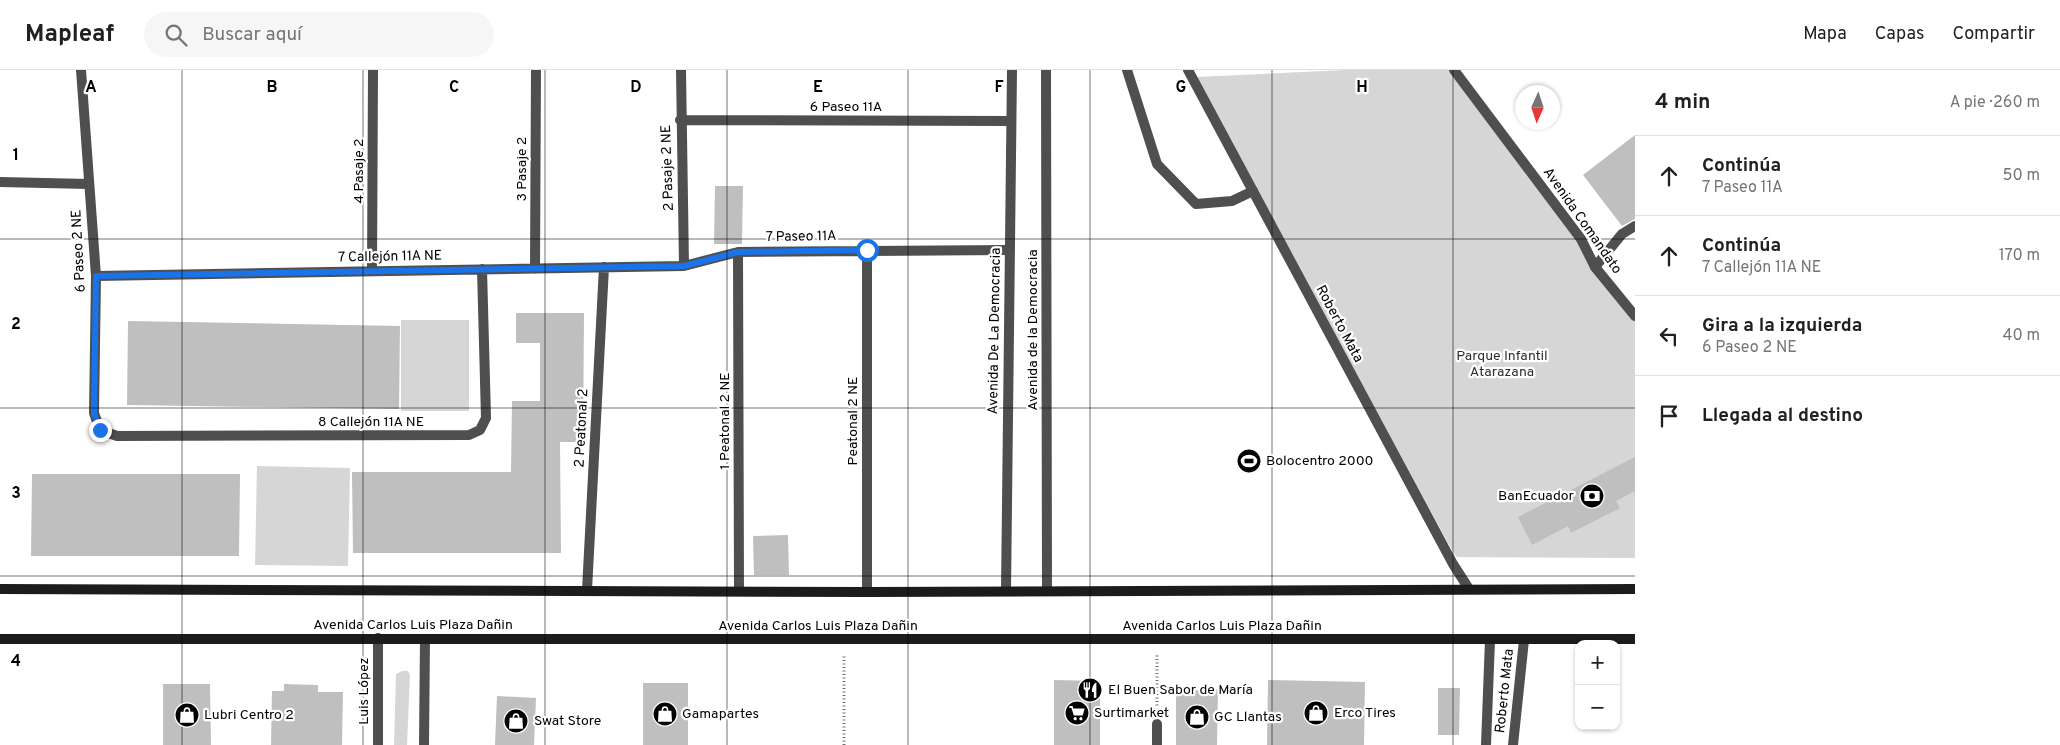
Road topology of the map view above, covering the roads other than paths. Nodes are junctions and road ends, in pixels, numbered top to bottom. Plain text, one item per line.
1 (81, 70) edge
2 (373, 70) edge
3 (536, 70) edge
4 (681, 70) edge
5 (1012, 70) edge
6 (1046, 70) edge
7 (1127, 70) edge
8 (1188, 70) edge
9 (1454, 70) edge
10 (680, 120) junction
11 (1011, 121) junction
12 (0, 182) edge
13 (89, 184) junction
14 (1253, 191) junction
15 (1635, 226) edge
16 (867, 250) junction
17 (1009, 250) junction
18 (738, 252) junction
19 (684, 266) junction
20 (604, 267) junction
21 (1595, 267) junction
22 (482, 269) junction
23 (535, 269) junction
24 (372, 271) junction
25 (96, 276) junction
26 (1635, 316) edge
27 (100, 430) joint
28 (0, 589) edge
29 (1469, 589) junction
30 (1635, 589) edge
31 (587, 590) junction
32 (739, 591) junction
33 (1047, 591) junction
34 (867, 592) junction
35 (1006, 592) junction
36 (378, 638) junction
37 (0, 639) edge
38 (425, 639) junction
39 (1635, 639) edge
40 (1490, 640) junction
41 (1524, 640) junction
42 (1157, 724) road end
43 (378, 745) edge
44 (424, 745) edge
45 (1157, 745) edge
46 (1486, 745) edge
47 (1513, 745) edge

1 - 13 street, 6 Paseo 2 NE
2 - 24 street, 4 Pasaje 2
3 - 23 street, 3 Pasaje 2
4 - 10 street, 2 Pasaje 2 NE
5 - 11 street, Avenida De La Democracia
6 - 33 street, Avenida de la Democracia
7 - 14 street
8 - 14 street, Roberto Mata
9 - 21 street, Avenida Comandato
10 - 11 street, 6 Paseo 11A
10 - 19 street, 2 Pasaje 2 NE
11 - 17 street, Avenida De La Democracia
12 - 13 street
13 - 25 street, 6 Paseo 2 NE
14 - 29 street, Roberto Mata
15 - 21 street
16 - 17 street, 7 Paseo 11A
16 - 18 street, 7 Paseo 11A
16 - 34 street, Peatonal 2 NE
17 - 35 street, Avenida De La Democracia
18 - 19 street, 7 Paseo 11A
18 - 32 street, 1 Peatonal 2 NE
19 - 20 street, 7 Callejón 11A NE
20 - 23 street, 7 Callejón 11A NE
20 - 31 street, 2 Peatonal 2
21 - 26 street, Avenida Comandato
22 - 23 street, 7 Callejón 11A NE
22 - 24 street, 7 Callejón 11A NE
22 - 27 street, 8 Callejón 11A NE
24 - 25 street, 7 Callejón 11A NE
25 - 27 street, 6 Paseo 2 NE
28 - 31 main road
29 - 30 main road
29 - 33 main road
31 - 32 main road
32 - 34 main road
33 - 35 main road
34 - 35 main road
36 - 37 main road, Avenida Carlos Luis Plaza Dañin
36 - 38 main road, Avenida Carlos Luis Plaza Dañin
36 - 43 street, Luis López
38 - 40 main road, Avenida Carlos Luis Plaza Dañin
38 - 44 street
39 - 41 main road, Avenida Carlos Luis Plaza Dañin
40 - 41 main road, Avenida Carlos Luis Plaza Dañin
40 - 46 street, Roberto Mata
41 - 47 street, Roberto Mata
42 - 45 street

